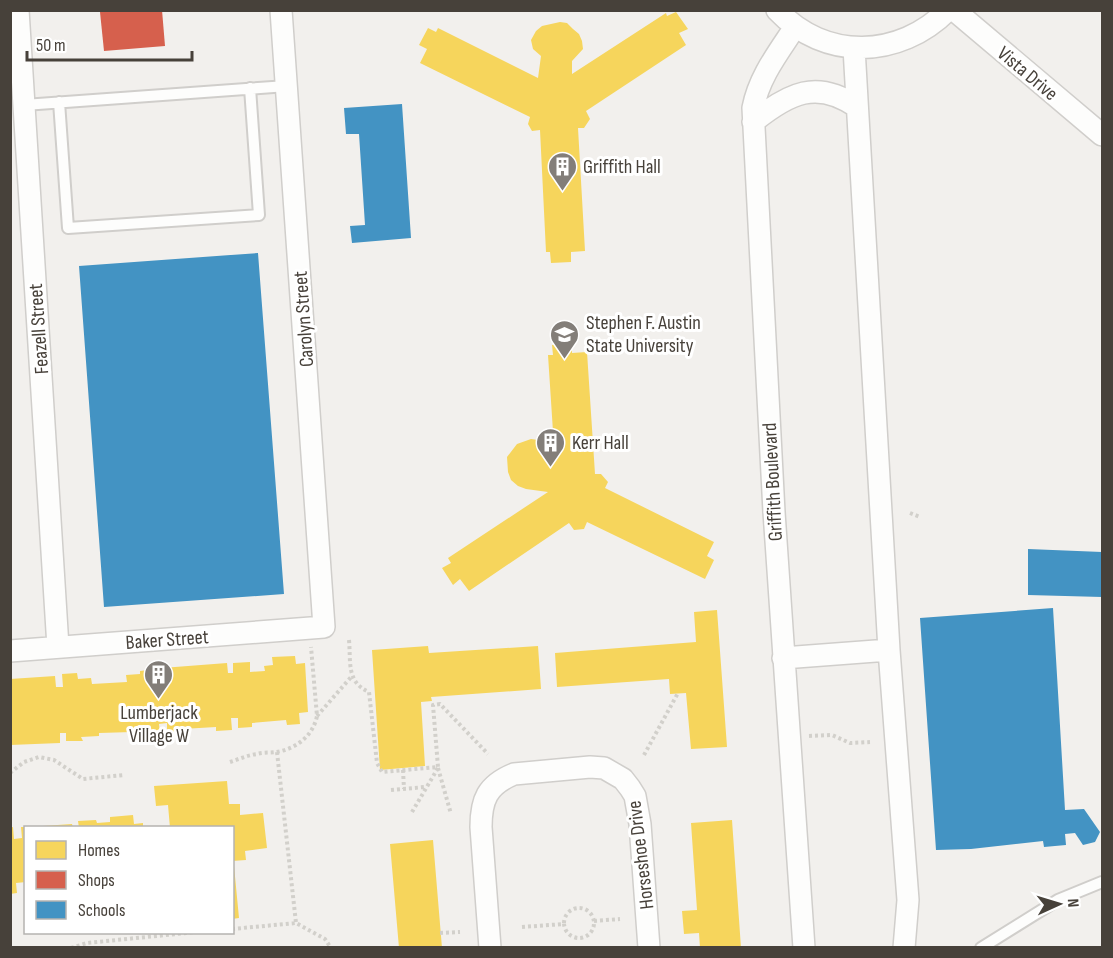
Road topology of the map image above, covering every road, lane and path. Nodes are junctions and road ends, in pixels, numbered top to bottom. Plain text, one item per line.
1 (18, 10) edge
2 (281, 10) edge
3 (777, 10) edge
4 (948, 10) edge
5 (954, 10) edge
6 (795, 27) junction
7 (854, 48) junction
8 (286, 86) junction
9 (250, 87) junction
10 (59, 102) junction
11 (24, 105) junction
12 (857, 107) junction
13 (753, 122) junction
14 (1102, 135) edge
15 (910, 513) dead end
16 (920, 517) dead end
17 (317, 628) junction
18 (349, 640) dead end
19 (58, 647) junction
20 (889, 650) junction
21 (10, 651) edge
22 (783, 658) junction
23 (352, 676) junction
24 (678, 693) dead end
25 (317, 716) junction
26 (803, 736) dead end
27 (870, 742) dead end
28 (277, 752) junction
29 (488, 754) dead end
30 (644, 755) dead end
31 (230, 762) dead end
32 (438, 767) junction
33 (403, 770) junction
34 (10, 772) edge
35 (124, 775) dead end
36 (426, 787) junction
37 (404, 789) junction
38 (391, 790) dead end
39 (412, 812) dead end
40 (451, 814) dead end
41 (1102, 882) edge
42 (620, 919) dead end
43 (594, 921) junction
44 (296, 923) junction
45 (564, 924) junction
46 (522, 927) dead end
47 (234, 929) edge
48 (460, 932) dead end
49 (440, 933) dead end
50 (185, 934) edge
51 (71, 948) edge
52 (331, 948) edge
53 (490, 948) edge
54 (649, 948) edge
55 (804, 948) edge
56 (904, 948) edge
57 (981, 948) edge

1 - 11 street, Feazell Street
2 - 8 street, Carolyn Street
3 - 6 street
4 - 7 street
5 - 14 street, Vista Drive
6 - 7 street
6 - 13 street, Griffith Boulevard
7 - 12 street
8 - 9 lane
8 - 17 street, Carolyn Street
9 - 10 lane
9 - 10 lane
10 - 11 lane
11 - 19 street, Feazell Street
12 - 13 street
12 - 20 street
13 - 22 street, Griffith Boulevard
15 - 16 path
17 - 19 street, Baker Street
17 - 25 path
18 - 23 path
19 - 21 street, Baker Street
20 - 22 street
20 - 56 street
22 - 55 street, Griffith Boulevard
23 - 25 path
23 - 33 path
24 - 30 path
25 - 28 path
26 - 27 path
28 - 31 path
28 - 44 path
29 - 32 path
32 - 33 path
32 - 36 path
32 - 40 path
33 - 37 path
34 - 35 path
36 - 37 path
36 - 39 path
37 - 38 path
41 - 57 lane
42 - 43 path
43 - 45 path
43 - 45 path
44 - 47 path
44 - 52 path
45 - 46 path
48 - 49 path
50 - 51 path
53 - 54 street, Horseshoe Drive

